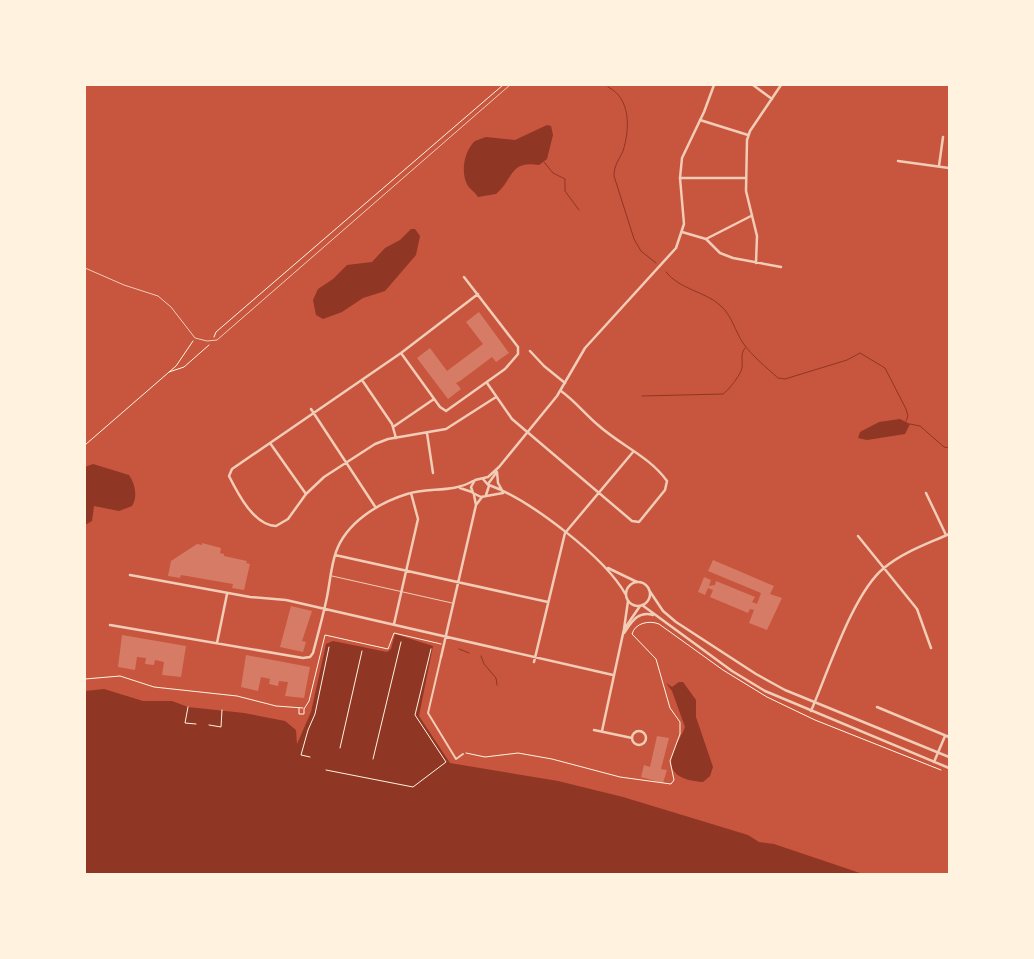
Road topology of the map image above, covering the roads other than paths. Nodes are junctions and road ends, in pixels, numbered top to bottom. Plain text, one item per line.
1 (510, 85) edge
2 (714, 85) edge
3 (753, 85) edge
4 (781, 85) edge
5 (772, 99) junction
6 (700, 120) junction
7 (748, 135) junction
8 (943, 137) dead end
9 (898, 161) dead end
10 (939, 166) junction
11 (949, 168) edge
12 (680, 178) junction
13 (745, 178) junction
14 (751, 216) junction
15 (682, 232) junction
16 (706, 240) junction
17 (756, 263) junction
18 (780, 267) dead end
19 (85, 268) edge
20 (464, 277) dead end
21 (478, 294) junction
22 (530, 351) dead end
23 (401, 353) junction
24 (362, 380) junction
25 (487, 383) junction
26 (565, 383) junction
27 (561, 391) junction
28 (496, 397) junction
29 (434, 399) junction
30 (310, 409) dead end
31 (314, 413) junction
32 (393, 427) junction
33 (426, 433) junction
34 (527, 433) junction
35 (396, 438) junction
36 (270, 443) junction
37 (633, 452) junction
38 (346, 462) junction
39 (499, 467) junction
40 (497, 472) junction
41 (433, 473) dead end
42 (482, 478) junction
43 (473, 482) junction
44 (489, 484) junction
45 (459, 488) junction
46 (411, 492) junction
47 (473, 493) junction
48 (503, 493) junction
49 (599, 493) junction
50 (926, 493) dead end
51 (306, 494) junction
52 (484, 496) junction
53 (476, 505) junction
54 (376, 508) junction
55 (565, 534) junction
56 (948, 534) edge
57 (858, 536) dead end
58 (335, 555) junction
59 (604, 566) junction
60 (884, 568) junction
61 (406, 571) junction
62 (130, 575) dead end
63 (331, 576) junction
64 (458, 582) junction
65 (638, 582) junction
66 (649, 590) junction
67 (401, 592) junction
68 (226, 594) junction
69 (626, 595) junction
70 (628, 601) junction
71 (548, 602) junction
72 (453, 603) junction
73 (641, 606) junction
74 (324, 608) junction
75 (658, 617) junction
76 (394, 624) junction
77 (110, 625) dead end
78 (624, 631) junction
79 (445, 636) junction
80 (217, 643) junction
81 (931, 648) dead end
82 (440, 657) joint
83 (536, 657) junction
84 (534, 662) dead end
85 (614, 675) junction
86 (815, 702) junction
87 (877, 707) dead end
88 (811, 711) junction
89 (594, 730) dead end
90 (602, 731) junction
91 (947, 736) edge
92 (632, 738) junction
93 (938, 752) junction
94 (464, 754) road end
95 (949, 756) edge
96 (934, 762) junction
97 (949, 768) edge

1 - 19 lane
2 - 6 street
3 - 5 street
4 - 5 street
5 - 7 street
6 - 7 street
6 - 12 street
7 - 13 street
8 - 10 street
9 - 10 street
10 - 11 street
12 - 13 street
12 - 15 street
13 - 14 street
14 - 16 street
14 - 17 street
15 - 16 street
15 - 26 street
16 - 17 street
17 - 18 street
20 - 21 street
21 - 23 street
21 - 25 street
22 - 26 street
23 - 24 street
23 - 29 street
24 - 31 street
24 - 32 street
25 - 28 street
25 - 29 street
26 - 27 street
27 - 34 street
27 - 37 street
28 - 33 street
28 - 34 street
29 - 32 street
30 - 31 street
31 - 36 street
31 - 38 street
32 - 35 street
33 - 35 street
33 - 41 street
34 - 39 street
34 - 49 street
35 - 38 street
36 - 51 street
36 - 51 street
37 - 49 street
37 - 49 street
38 - 51 street
38 - 54 street
39 - 40 street
39 - 42 street
40 - 44 street
40 - 48 street
42 - 43 street
42 - 44 street
43 - 45 street
43 - 47 street
44 - 48 street
44 - 52 street
45 - 46 street
45 - 47 street
46 - 54 street
46 - 61 street
47 - 52 street
47 - 53 street
48 - 52 street
48 - 55 street
49 - 55 street
50 - 56 street
52 - 53 street
53 - 64 street
54 - 58 street
55 - 59 street
55 - 71 street
56 - 60 street
57 - 60 street
58 - 61 street
58 - 63 street
59 - 65 street
59 - 69 street
60 - 81 street
60 - 86 street
61 - 64 street
61 - 67 street
62 - 68 street
63 - 67 lane
63 - 74 street
64 - 71 street
64 - 72 street
65 - 66 street
65 - 69 street
66 - 73 street
66 - 86 street
67 - 72 lane
67 - 76 street
68 - 74 street
68 - 80 street
69 - 70 street
70 - 73 street
70 - 78 street
71 - 83 street
72 - 79 street
73 - 75 street
73 - 78 street
74 - 76 street
74 - 80 street
75 - 78 street
75 - 88 street
76 - 79 street
77 - 80 street
78 - 85 street
79 - 82 street
79 - 83 street
82 - 94 street
83 - 84 street
83 - 85 street
85 - 90 street
86 - 88 street
86 - 93 street
87 - 91 street
88 - 96 street
89 - 90 street
90 - 92 street
91 - 93 street
92 - 92 street
93 - 95 street
93 - 96 street
96 - 97 street

